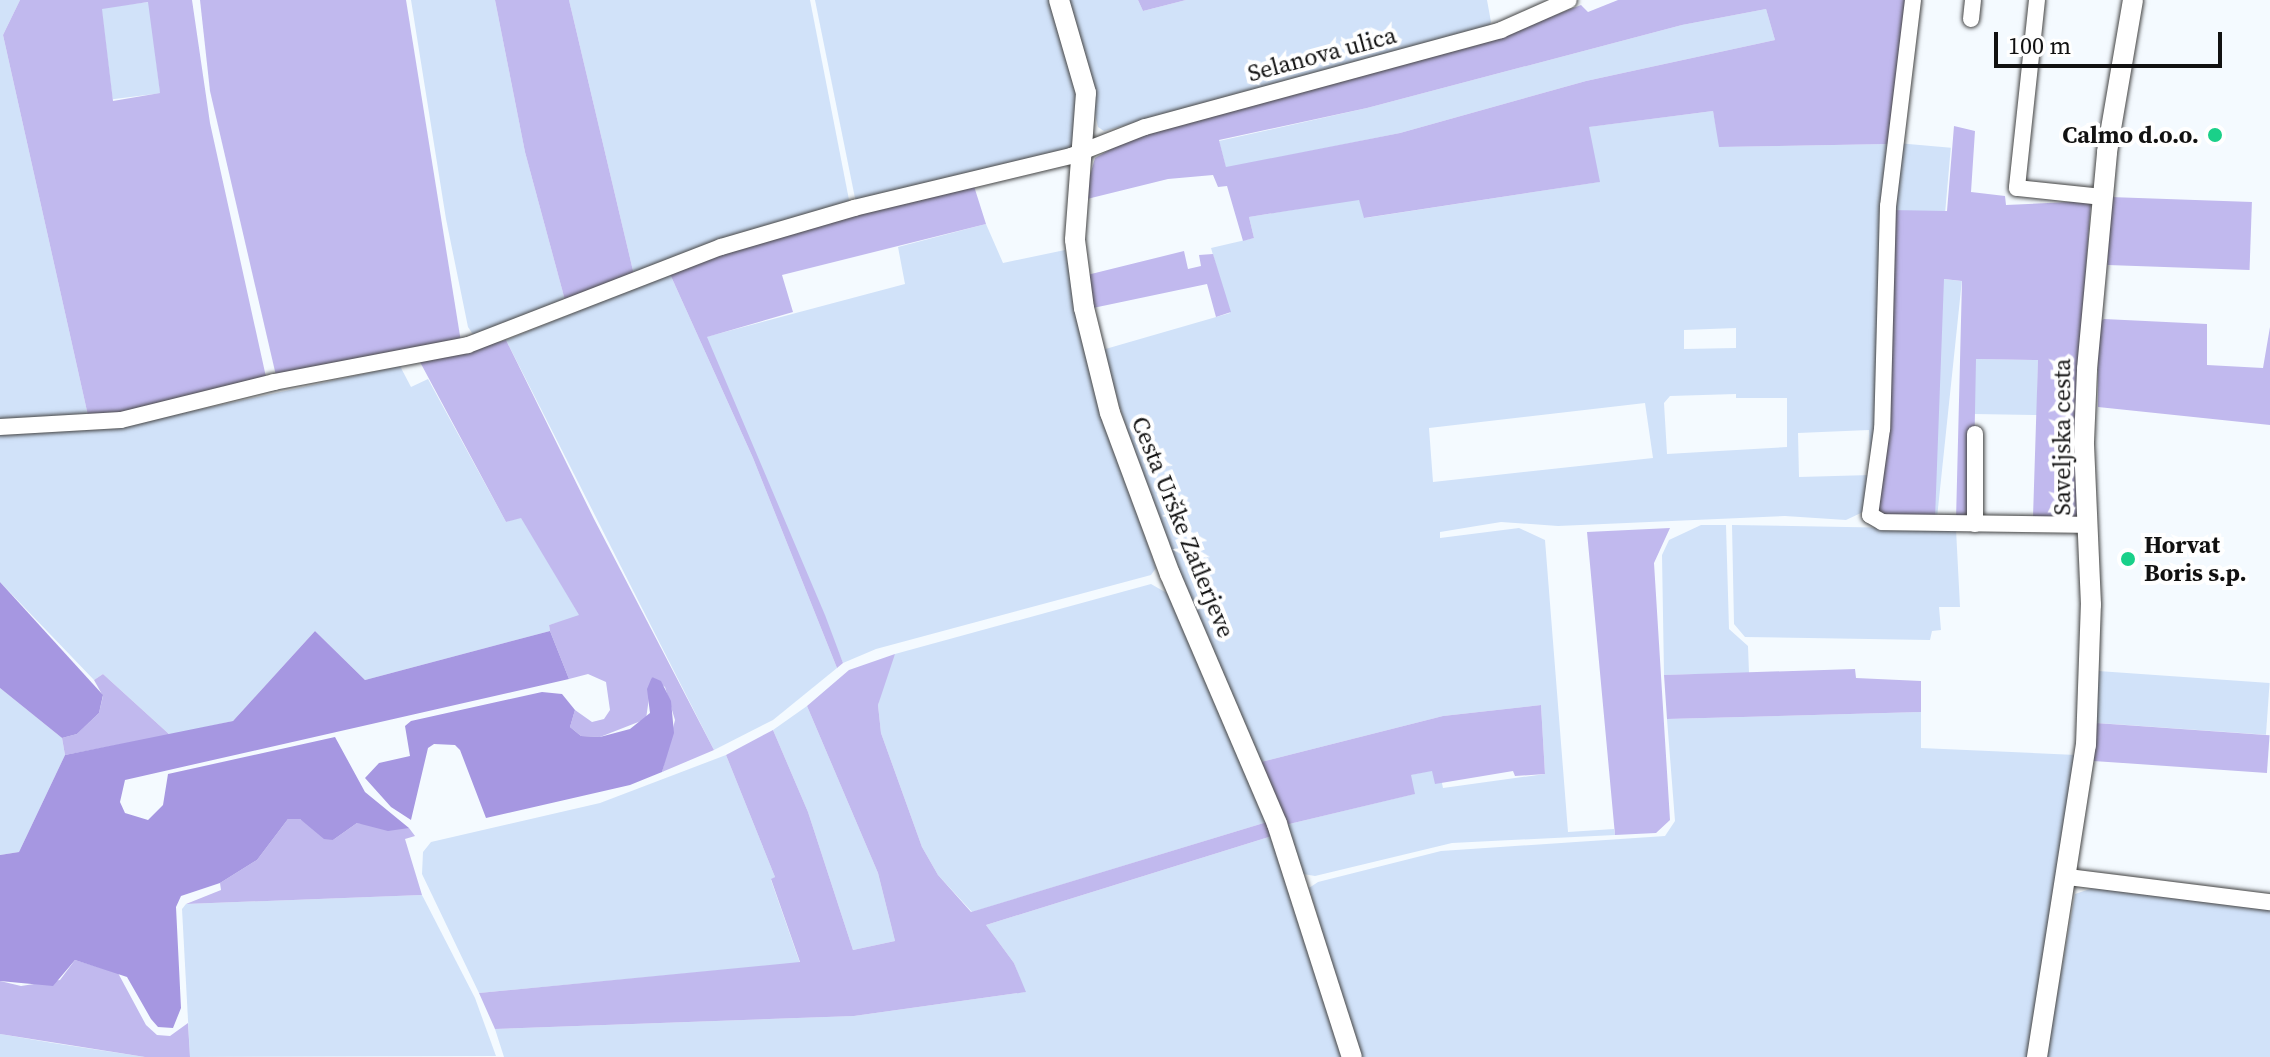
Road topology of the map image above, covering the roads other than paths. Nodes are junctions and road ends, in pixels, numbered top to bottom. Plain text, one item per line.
1 (1059, 0) edge
2 (1569, 0) edge
3 (1913, 0) edge
4 (1973, 0) edge
5 (2037, 0) edge
6 (2131, 1) edge
7 (1971, 19) dead end
8 (1086, 150) junction
9 (2102, 197) junction
10 (0, 427) edge
11 (1975, 434) dead end
12 (1975, 524) junction
13 (2088, 525) junction
14 (2068, 877) junction
15 (2270, 902) edge
16 (1352, 1057) edge
17 (2037, 1057) edge

1 - 8 street, Cesta Urške Zatlerjeve
2 - 8 street, Selanova ulica
3 - 12 street
4 - 7 street
5 - 9 street
6 - 9 street, Saveljska cesta
8 - 10 street, Selanova ulica
8 - 16 street, Cesta Urške Zatlerjeve
9 - 13 street, Saveljska cesta
11 - 12 street
12 - 13 street
13 - 14 street, Saveljska cesta
14 - 15 street
14 - 17 street, Saveljska cesta

